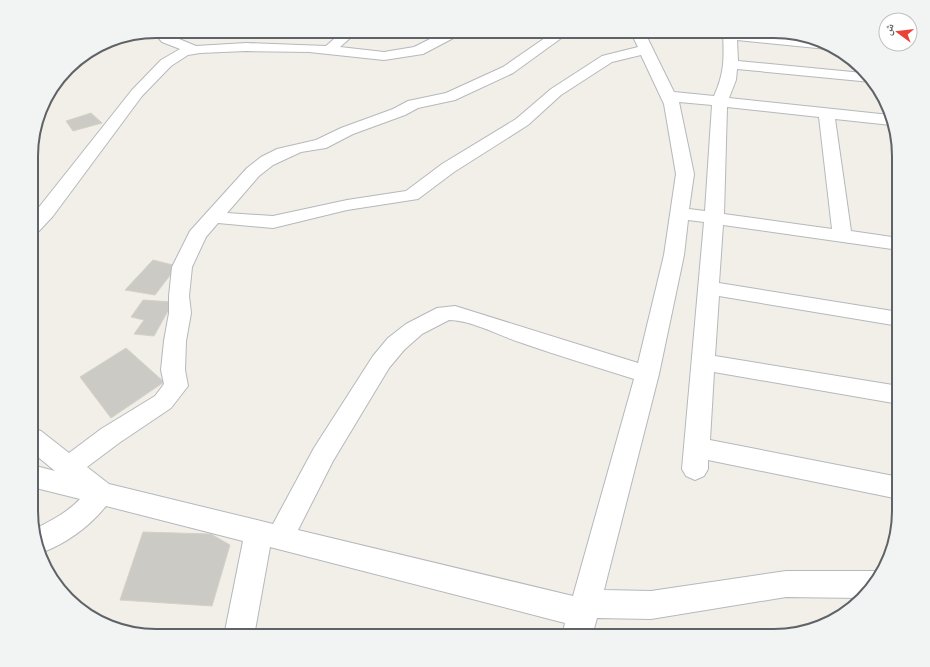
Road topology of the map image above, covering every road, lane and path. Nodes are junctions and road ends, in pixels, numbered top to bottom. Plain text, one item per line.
1 (165, 38) edge
2 (343, 38) edge
3 (443, 38) edge
4 (554, 38) edge
5 (640, 38) edge
6 (730, 38) edge
7 (770, 38) edge
8 (806, 42) edge
9 (195, 50) junction
10 (329, 50) junction
11 (646, 50) junction
12 (730, 64) junction
13 (861, 77) edge
14 (668, 96) junction
15 (720, 101) junction
16 (826, 113) junction
17 (886, 120) edge
18 (680, 213) junction
19 (212, 217) junction
20 (714, 218) junction
21 (38, 221) edge
22 (842, 236) junction
23 (892, 243) edge
24 (708, 288) junction
25 (892, 318) edge
26 (703, 362) junction
27 (648, 374) junction
28 (892, 394) edge
29 (38, 443) edge
30 (68, 467) junction
31 (38, 477) edge
32 (892, 487) edge
33 (101, 493) junction
34 (270, 535) junction
35 (42, 539) edge
36 (866, 585) edge
37 (582, 617) edge
38 (241, 629) edge

1 - 9 street
2 - 10 street
3 - 10 street
4 - 19 street
5 - 11 street
6 - 12 street
7 - 8 street
9 - 10 street
9 - 21 street
11 - 14 street
11 - 19 street
12 - 13 street
12 - 15 street
14 - 15 street
14 - 18 street
15 - 16 street
15 - 20 street
16 - 17 street
16 - 22 street
18 - 20 street
18 - 27 street
19 - 30 street
20 - 22 street
20 - 24 street
22 - 23 street
24 - 25 street
24 - 26 street
26 - 28 street
26 - 32 street
27 - 34 street
27 - 37 street
29 - 30 street
30 - 33 street
31 - 33 street
33 - 34 street
33 - 35 street
34 - 37 street
34 - 38 street
36 - 37 street

